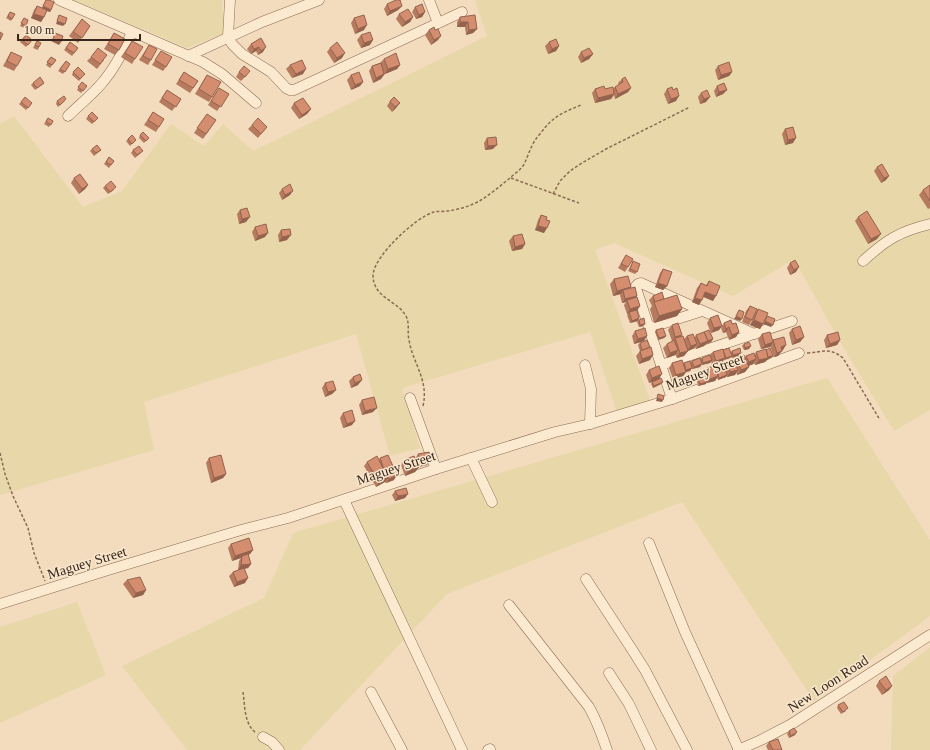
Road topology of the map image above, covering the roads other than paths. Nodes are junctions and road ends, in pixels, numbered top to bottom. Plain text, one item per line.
1 (59, 0) edge
2 (230, 0) edge
3 (319, 0) edge
4 (429, 0) edge
5 (462, 12) dead end
6 (438, 23) junction
7 (132, 32) junction
8 (228, 37) junction
9 (188, 56) junction
10 (256, 103) dead end
11 (68, 116) dead end
12 (930, 224) edge
13 (863, 261) dead end
14 (702, 311) junction
15 (792, 321) dead end
16 (649, 328) junction
17 (754, 334) junction
18 (799, 353) road end
19 (584, 365) dead end
20 (661, 365) junction
21 (410, 398) dead end
22 (672, 399) junction
23 (590, 424) junction
24 (471, 458) junction
25 (436, 469) junction
26 (344, 500) junction
27 (492, 502) dead end
28 (649, 543) dead end
29 (586, 579) dead end
30 (0, 604) edge
31 (508, 605) dead end
32 (930, 635) edge
33 (609, 673) dead end
34 (371, 692) dead end
35 (263, 737) road end
36 (279, 750) edge
37 (402, 750) edge
38 (462, 750) edge
39 (607, 750) edge
40 (651, 750) edge
41 (687, 750) edge
42 (738, 750) edge

1 - 7 street
2 - 8 street
3 - 8 street
4 - 6 street
5 - 6 street
6 - 8 street
7 - 9 street
7 - 11 street
8 - 9 street
9 - 10 street
12 - 13 street
14 - 16 street
14 - 16 street
14 - 17 street
15 - 17 street
16 - 20 street
17 - 20 street
18 - 22 street, Maguey Street
19 - 23 street
20 - 22 street
21 - 25 street
22 - 23 street, Maguey Street
23 - 24 street, Maguey Street
24 - 25 street, Maguey Street
24 - 27 street
25 - 26 street, Maguey Street
26 - 30 street, Maguey Street
26 - 38 street
28 - 42 street
29 - 41 street
31 - 39 street
32 - 42 street, New Loon Road
33 - 40 street
34 - 37 street
35 - 36 street

